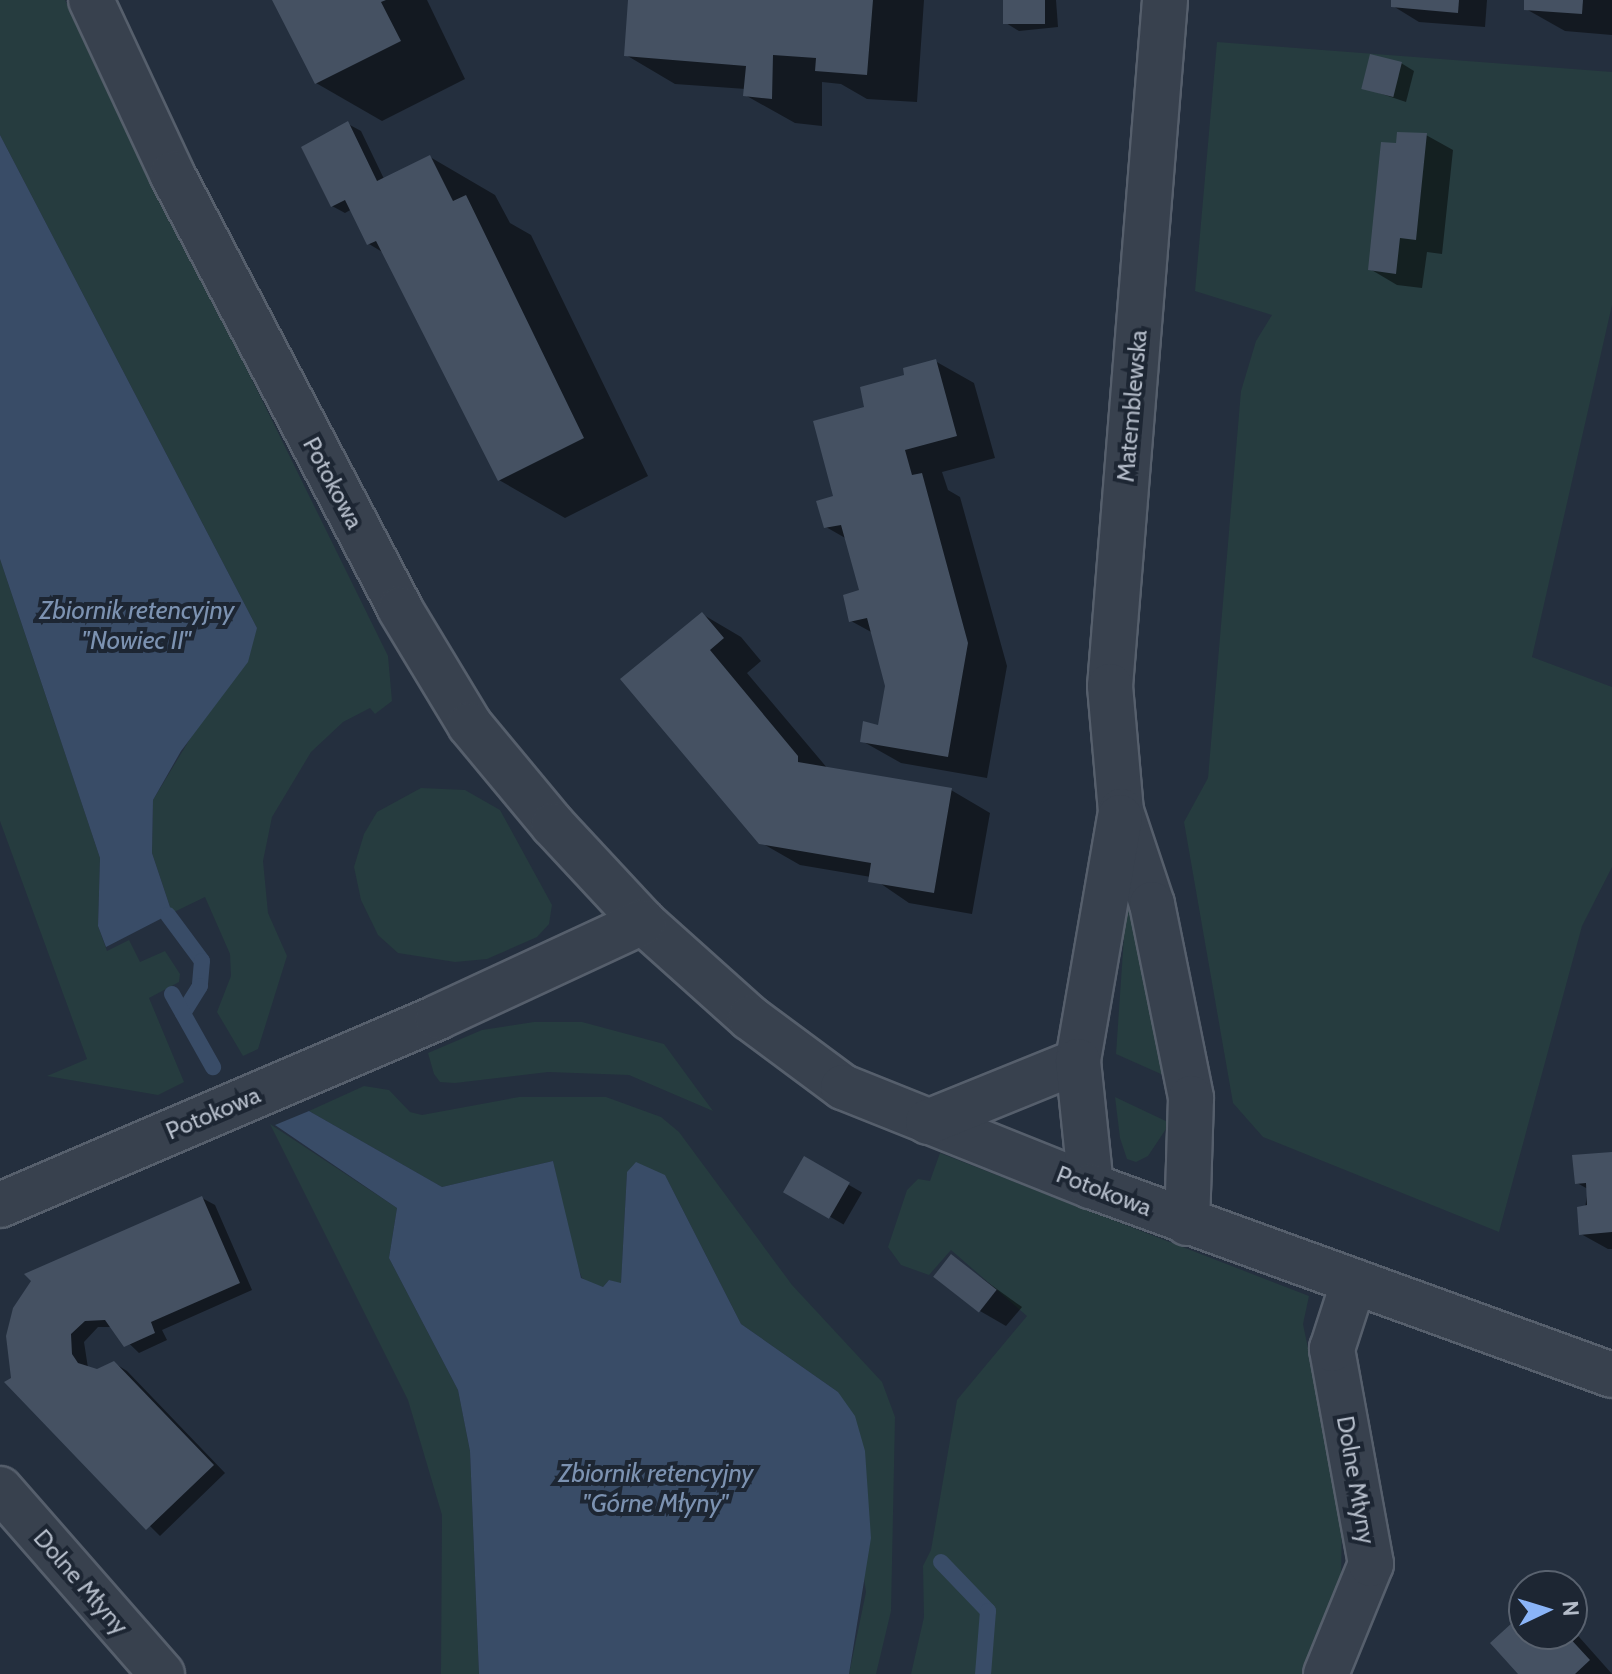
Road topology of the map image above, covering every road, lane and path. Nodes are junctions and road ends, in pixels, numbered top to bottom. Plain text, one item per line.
1 (91, 0) edge
2 (1165, 0) edge
3 (1121, 811) junction
4 (643, 922) junction
5 (1078, 1061) junction
6 (928, 1122) junction
7 (1091, 1186) junction
8 (0, 1205) edge
9 (1187, 1223) junction
10 (1354, 1281) junction
11 (1612, 1375) edge
12 (0, 1489) edge
13 (162, 1674) edge
14 (1326, 1674) edge

1 - 4 street, Potokowa
2 - 3 street, Matemblewska
3 - 5 street, Matemblewska
3 - 9 street, Matemblewska
4 - 6 street, Potokowa
4 - 8 street, Potokowa
5 - 6 street
5 - 7 street, Matemblewska
6 - 7 street, Potokowa
7 - 9 street, Potokowa
9 - 10 street, Potokowa
10 - 11 street, Potokowa
10 - 14 street, Dolne Młyny
12 - 13 street, Dolne Młyny

